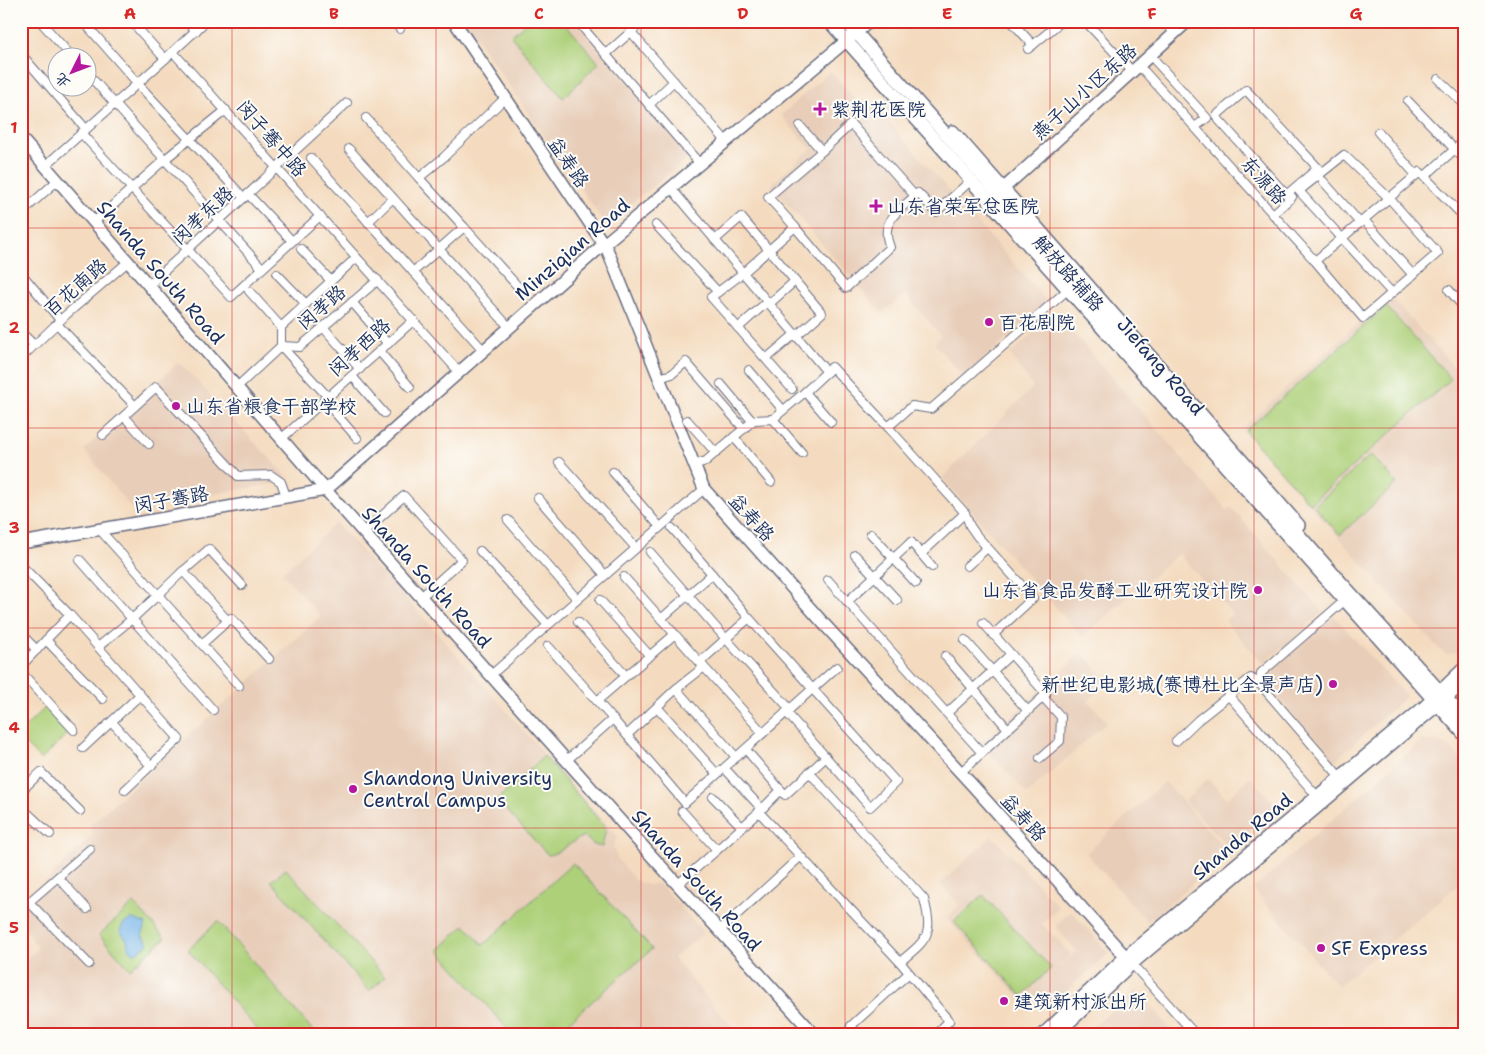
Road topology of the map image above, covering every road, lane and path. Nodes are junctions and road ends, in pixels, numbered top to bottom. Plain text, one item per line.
1 (40, 21) edge
2 (83, 21) edge
3 (131, 21) edge
4 (187, 21) edge
5 (206, 21) edge
6 (393, 21) edge
7 (454, 21) edge
8 (577, 21) edge
9 (643, 21) edge
10 (829, 21) edge
11 (870, 21) edge
12 (1011, 21) edge
13 (1085, 21) edge
14 (1163, 21) edge
15 (1188, 21) edge
16 (1061, 22) edge
17 (400, 29) dead end
18 (854, 29) edge
19 (196, 31) junction
20 (631, 32) junction
21 (1175, 33) junction
22 (64, 48) edge
23 (173, 52) junction
24 (21, 54) edge
25 (606, 54) junction
26 (1150, 55) junction
27 (165, 59) junction
28 (1135, 68) junction
29 (1438, 79) dead end
30 (674, 81) junction
31 (98, 85) edge
32 (139, 85) junction
33 (505, 98) junction
34 (1408, 101) dead end
35 (347, 103) dead end
36 (115, 104) junction
37 (649, 105) junction
38 (1465, 105) edge
39 (226, 110) junction
40 (366, 118) dead end
41 (800, 126) dead end
42 (1195, 127) junction
43 (84, 131) junction
44 (1378, 132) dead end
45 (940, 135) junction
46 (21, 138) edge
47 (190, 139) junction
48 (1465, 140) edge
49 (726, 141) junction
50 (349, 149) dead end
51 (1454, 149) junction
52 (822, 151) junction
53 (311, 158) dead end
54 (164, 160) junction
55 (1465, 160) edge
56 (700, 164) junction
57 (46, 165) junction
58 (276, 168) junction
59 (1416, 175) junction
60 (1424, 176) junction
61 (419, 178) junction
62 (58, 180) junction
63 (1323, 181) dead end
64 (967, 184) junction
65 (671, 188) junction
66 (132, 189) junction
67 (1003, 189) junction
68 (1299, 191) junction
69 (246, 196) junction
70 (915, 196) junction
71 (1288, 197) junction
72 (393, 198) junction
73 (1389, 198) junction
74 (21, 213) edge
75 (1273, 214) junction
76 (320, 216) junction
77 (1465, 218) edge
78 (218, 221) junction
79 (1362, 221) junction
80 (94, 222) junction
81 (368, 222) junction
82 (656, 224) dead end
83 (464, 227) junction
84 (795, 227) junction
85 (1342, 239) junction
86 (715, 240) junction
87 (292, 241) junction
88 (604, 244) junction
89 (301, 248) dead end
90 (438, 249) junction
91 (188, 250) junction
92 (769, 250) junction
93 (356, 258) junction
94 (1315, 261) junction
95 (128, 262) junction
96 (262, 268) junction
97 (413, 272) junction
98 (21, 273) edge
99 (743, 273) junction
100 (277, 274) dead end
101 (1413, 275) junction
102 (378, 280) junction
103 (331, 281) junction
104 (795, 281) junction
105 (149, 285) junction
106 (521, 290) dead end
107 (1449, 290) dead end
108 (249, 291) dead end
109 (718, 292) junction
110 (1064, 293) junction
111 (1392, 293) junction
112 (352, 302) junction
113 (768, 303) junction
114 (306, 304) junction
115 (1465, 309) edge
116 (414, 320) junction
117 (59, 322) junction
118 (281, 327) junction
119 (323, 327) junction
120 (509, 327) junction
121 (738, 328) junction
122 (21, 332) edge
123 (796, 335) junction
124 (388, 344) junction
125 (34, 345) junction
126 (282, 346) junction
127 (380, 351) junction
128 (484, 351) junction
129 (1465, 353) edge
130 (1465, 357) edge
131 (21, 358) edge
132 (766, 359) junction
133 (360, 369) junction
134 (749, 370) dead end
135 (827, 372) junction
136 (460, 373) junction
137 (352, 376) junction
138 (659, 378) junction
139 (722, 384) dead end
140 (410, 386) dead end
141 (237, 387) junction
142 (792, 389) dead end
143 (805, 392) junction
144 (326, 399) junction
145 (135, 406) junction
146 (784, 410) junction
147 (384, 413) dead end
148 (124, 416) junction
149 (773, 419) junction
150 (688, 420) dead end
151 (752, 421) junction
152 (831, 422) dead end
153 (888, 427) junction
154 (744, 429) junction
155 (103, 435) dead end
156 (734, 437) junction
157 (281, 438) junction
158 (357, 438) dead end
159 (149, 444) dead end
160 (716, 452) junction
161 (802, 453) dead end
162 (558, 462) dead end
163 (694, 465) junction
164 (613, 472) dead end
165 (771, 482) dead end
166 (704, 489) junction
167 (326, 490) junction
168 (286, 496) junction
169 (538, 498) dead end
170 (966, 513) junction
171 (508, 520) dead end
172 (660, 527) junction
173 (672, 528) dead end
174 (99, 529) junction
175 (364, 532) junction
176 (871, 534) dead end
177 (21, 543) edge
178 (636, 548) junction
179 (987, 548) junction
180 (480, 550) dead end
181 (650, 552) dead end
182 (922, 554) junction
183 (855, 555) dead end
184 (894, 558) junction
185 (80, 560) dead end
186 (21, 565) edge
187 (967, 566) dead end
188 (932, 567) dead end
189 (182, 573) junction
190 (712, 574) junction
191 (605, 575) junction
192 (875, 576) junction
193 (1329, 576) junction
194 (624, 577) dead end
195 (828, 580) dead end
196 (916, 583) dead end
197 (242, 585) dead end
198 (687, 594) junction
199 (158, 596) junction
200 (421, 597) junction
201 (577, 599) junction
202 (600, 600) dead end
203 (898, 600) dead end
204 (1344, 601) junction
205 (847, 602) junction
206 (70, 616) junction
207 (749, 618) junction
208 (132, 619) junction
209 (661, 619) junction
210 (228, 621) junction
211 (578, 622) dead end
212 (983, 623) dead end
213 (548, 625) junction
214 (21, 634) edge
215 (675, 634) junction
216 (993, 635) junction
217 (726, 639) junction
218 (46, 640) junction
219 (965, 640) dead end
220 (202, 644) junction
221 (548, 646) dead end
222 (98, 647) junction
223 (37, 650) junction
224 (1011, 654) junction
225 (650, 656) junction
226 (946, 656) dead end
227 (269, 659) dead end
228 (702, 665) junction
229 (21, 666) edge
230 (837, 667) dead end
231 (1465, 667) edge
232 (992, 670) junction
233 (21, 672) edge
234 (491, 675) junction
235 (626, 676) junction
236 (1465, 682) edge
237 (1260, 684) junction
238 (239, 686) dead end
239 (813, 688) junction
240 (974, 688) junction
241 (676, 690) junction
242 (140, 695) junction
243 (1229, 696) junction
244 (1043, 698) junction
245 (1439, 698) junction
246 (103, 699) dead end
247 (597, 701) junction
248 (657, 707) junction
249 (213, 710) dead end
250 (788, 711) junction
251 (1028, 711) junction
252 (947, 713) junction
253 (613, 719) junction
254 (1465, 719) edge
255 (112, 722) junction
256 (1008, 729) junction
257 (74, 730) dead end
258 (763, 733) junction
259 (627, 735) junction
260 (1465, 735) edge
261 (1176, 741) dead end
262 (84, 748) dead end
263 (748, 752) dead end
264 (982, 753) junction
265 (736, 757) junction
266 (826, 757) junction
267 (1040, 758) dead end
268 (566, 761) junction
269 (151, 766) junction
270 (728, 772) dead end
271 (809, 772) junction
272 (961, 772) junction
273 (717, 774) junction
274 (1340, 778) junction
275 (125, 790) dead end
276 (781, 790) junction
277 (21, 791) edge
278 (1317, 796) junction
279 (713, 797) dead end
280 (21, 807) edge
281 (760, 810) junction
282 (80, 811) dead end
283 (682, 811) dead end
284 (742, 827) junction
285 (50, 834) dead end
286 (90, 849) dead end
287 (716, 850) junction
288 (800, 857) junction
289 (58, 877) junction
290 (678, 885) junction
291 (87, 909) dead end
292 (719, 930) junction
293 (1128, 960) junction
294 (900, 962) junction
295 (90, 964) dead end
296 (909, 973) junction
297 (814, 1034) edge
298 (857, 1034) edge
299 (936, 1034) edge
300 (1043, 1034) edge
301 (1057, 1034) edge
302 (1195, 1034) edge

1 - 22 street
2 - 32 street
3 - 27 street
4 - 19 street
5 - 19 street
6 - 17 street
7 - 33 street, 益寿路
8 - 25 street
9 - 20 street
10 - 18 main road, Jiefang Road
11 - 18 street, Minziqian Road
12 - 16 street
13 - 28 street, 东源路
14 - 21 street
15 - 21 street, 燕子山小区东路
18 - 45 main road, Jiefang Road
18 - 49 street, Minziqian Road
19 - 23 street
20 - 25 street
20 - 30 street
21 - 26 street, 燕子山小区东路
23 - 27 street
23 - 39 street, 闵子骞中路
24 - 43 street
25 - 37 street
26 - 28 street, 燕子山小区东路
26 - 42 street
27 - 32 street
28 - 42 street, 东源路
28 - 67 street, 燕子山小区东路
29 - 38 street
30 - 37 street
30 - 49 street
31 - 36 street
32 - 36 street
32 - 47 street
33 - 61 street
33 - 88 street, 益寿路
34 - 51 street
35 - 58 street, 闵孝东路
36 - 43 street
36 - 54 street
37 - 56 street
39 - 47 street
39 - 58 street, 闵子骞中路
40 - 61 street
41 - 52 street
42 - 75 street, 东源路
43 - 57 street
43 - 66 street
44 - 59 street
45 - 64 street, 解放路辅路
45 - 67 street, 解放路辅路
45 - 193 main road, Jiefang Road
46 - 57 street, Shanda South Road
47 - 54 street
47 - 69 street
48 - 51 street
49 - 56 street, Minziqian Road
50 - 72 street
51 - 55 street
51 - 60 street
52 - 70 street
52 - 84 street
53 - 81 street
54 - 66 street
54 - 78 street
56 - 65 street, Minziqian Road
57 - 62 street, Shanda South Road
58 - 69 street, 闵孝东路
58 - 76 street, 闵子骞中路
59 - 60 street
59 - 73 street
60 - 77 street
61 - 83 street
62 - 74 street
62 - 80 street, Shanda South Road
63 - 79 street
64 - 70 street
64 - 110 street, 解放路辅路
65 - 86 street
65 - 88 street, Minziqian Road
66 - 80 street
66 - 91 street
67 - 193 street, 解放路辅路
68 - 71 street
68 - 73 street
68 - 85 street
69 - 78 street, 闵孝东路
69 - 87 street
70 - 84 street
71 - 71 street
71 - 75 street
72 - 81 street
72 - 90 street
73 - 79 street
73 - 101 street
75 - 94 street, 东源路
76 - 87 street
76 - 93 street, 闵子骞中路
78 - 91 street, 闵孝东路
78 - 96 street
79 - 85 street
79 - 101 street
80 - 95 street, Shanda South Road
81 - 97 street
82 - 109 street
83 - 90 street
83 - 106 street
84 - 92 street
85 - 94 street
85 - 111 street
86 - 92 street
86 - 99 street
87 - 96 street
88 - 120 street, Minziqian Road
88 - 138 street, 益寿路
89 - 103 street
90 - 97 street
90 - 120 street
91 - 96 street
91 - 105 street, 闵孝东路
92 - 99 street
92 - 104 street
93 - 102 street, 闵子骞中路
93 - 103 street
94 - 111 street, 东源路
95 - 105 street, Shanda South Road
95 - 117 street, 百花南路
97 - 128 street
98 - 117 street
99 - 109 street
99 - 113 street
100 - 114 street
101 - 111 street
102 - 112 street, 闵孝路
102 - 116 street, 闵子骞中路
103 - 114 street
104 - 113 street
104 - 123 street
105 - 141 street, Shanda South Road
107 - 115 street
108 - 118 street
109 - 121 street
110 - 153 street
110 - 193 street, 解放路辅路
112 - 119 street, 闵孝路
112 - 124 street
113 - 121 street
113 - 123 street
114 - 118 street
116 - 124 street, 闵孝西路
116 - 136 street, 闵子骞中路
117 - 125 street, 百花南路
117 - 145 street
118 - 126 street
119 - 126 street, 闵孝路
119 - 133 street
120 - 128 street, Minziqian Road
121 - 132 street
122 - 125 street
123 - 132 street
123 - 135 street
124 - 127 street, 闵孝西路
125 - 131 street, 百花南路
126 - 141 street, 闵孝路
126 - 144 street
127 - 133 street, 闵孝西路
127 - 140 street
128 - 136 street, Minziqian Road
129 - 130 street
132 - 142 street
133 - 137 street, 闵孝西路
134 - 146 street
135 - 143 street
135 - 153 street
136 - 167 street, Minziqian Road
137 - 144 street, 闵孝西路
137 - 147 street
138 - 154 street
138 - 163 street, 益寿路
139 - 151 street
141 - 157 street, Shanda South Road
143 - 146 street
143 - 152 street
144 - 157 street, 闵孝西路
144 - 158 street
145 - 148 street
145 - 168 street
146 - 149 street
148 - 155 street
148 - 159 street
149 - 151 street
149 - 161 street
150 - 160 street
151 - 154 street
153 - 170 street
154 - 156 street
156 - 160 street
156 - 165 street
157 - 167 street, Shanda South Road
160 - 163 street
162 - 178 street
163 - 166 street, 益寿路
164 - 172 street
166 - 172 street
166 - 272 street, 益寿路
167 - 168 street, 闵子骞路
167 - 175 street, Shanda South Road
168 - 174 street, 闵子骞路
169 - 191 street
170 - 179 street
170 - 182 street
171 - 201 street
172 - 178 street
173 - 190 street
174 - 177 street, 闵子骞路
174 - 199 street
175 - 200 street, Shanda South Road
175 - 200 street
176 - 184 street
178 - 191 street
179 - 187 street
179 - 216 street
180 - 213 street
181 - 198 street
182 - 184 street
182 - 188 street
183 - 192 street
184 - 192 street
184 - 196 street
185 - 208 street
186 - 206 street
189 - 197 street
189 - 199 street
189 - 210 street
190 - 198 street
190 - 207 street
191 - 201 street
192 - 203 street
192 - 205 street
193 - 204 main road, Jiefang Road
193 - 245 main road, Jiefang Road
194 - 209 street
195 - 205 street
198 - 209 street
198 - 217 street
199 - 208 street
199 - 220 street
200 - 234 street, Shanda South Road
201 - 213 street
202 - 225 street
204 - 237 street
204 - 245 main road, Jiefang Road
205 - 252 street
206 - 218 street
206 - 222 street
207 - 217 street
207 - 239 street
208 - 222 street
208 - 249 street
209 - 215 street
210 - 220 street
210 - 227 street
211 - 235 street
212 - 216 street
213 - 234 street
214 - 223 street
215 - 225 street
215 - 228 street
216 - 224 street
217 - 228 street
217 - 250 street
218 - 223 street
218 - 246 street
219 - 232 street
220 - 238 street
221 - 247 street
222 - 242 street
223 - 229 street
224 - 232 street
224 - 244 street
225 - 235 street
226 - 240 street
228 - 241 street
228 - 258 street
230 - 239 street
231 - 245 street, Shanda Road
232 - 240 street
232 - 251 street
233 - 257 street
234 - 268 street, Shanda South Road
235 - 247 street
236 - 245 street, Shanda Road
237 - 243 street
237 - 274 street
239 - 250 street
239 - 266 street
240 - 252 street
240 - 256 street
241 - 248 street
241 - 265 street
242 - 255 street
242 - 269 street
243 - 261 street
243 - 278 street
244 - 251 street
244 - 267 street
245 - 254 main road, Jiefang Road
245 - 260 main road, Jiefang Road
245 - 274 street, Shanda Road
245 - 293 street, Shanda Road
247 - 253 street
248 - 259 street
248 - 273 street
250 - 258 street
250 - 266 street
251 - 256 street
252 - 264 street
253 - 259 street
253 - 268 street
255 - 262 street
255 - 269 street
256 - 264 street
258 - 265 street
259 - 273 street
263 - 276 street
264 - 272 street
265 - 273 street
266 - 271 street
268 - 290 street, Shanda South Road
269 - 275 street
270 - 281 street
271 - 276 street
271 - 294 street
272 - 293 street, 益寿路
274 - 278 street, Shanda Road
276 - 281 street
277 - 282 street
278 - 293 street, Shanda Road
279 - 284 street
280 - 285 street
281 - 284 street
281 - 288 street
283 - 287 street
284 - 287 street
286 - 289 street
287 - 290 street
288 - 292 street
288 - 294 street
289 - 291 street
289 - 295 street
290 - 292 street, Shanda South Road
292 - 297 street, Shanda South Road
293 - 300 street, Shanda Road
293 - 301 street, Shanda Road
293 - 302 street
294 - 296 street
296 - 298 street
296 - 299 street

